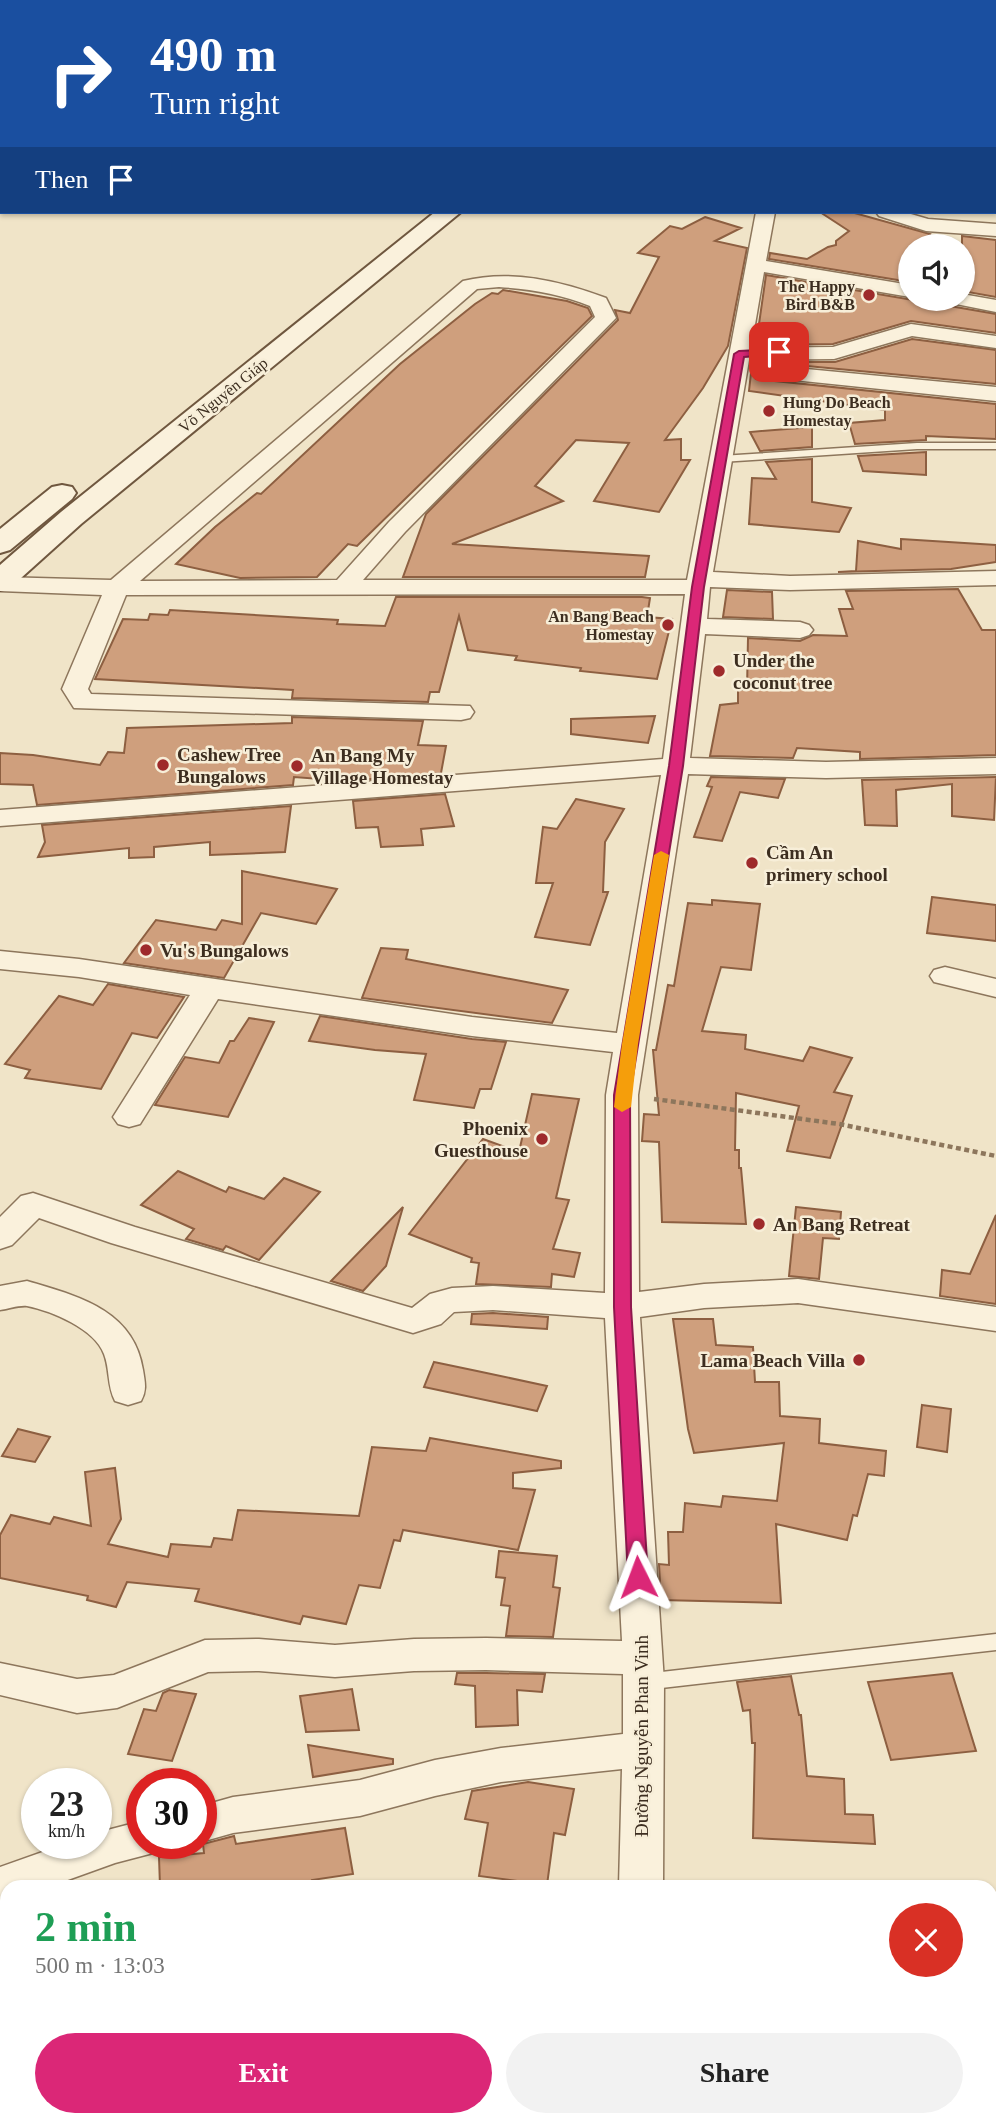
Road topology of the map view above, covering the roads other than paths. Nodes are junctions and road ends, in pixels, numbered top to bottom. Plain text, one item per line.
1 (412, 214) edge
2 (447, 214) edge
3 (765, 214) edge
4 (892, 214) edge
5 (996, 230) edge
6 (757, 265) junction
7 (898, 289) edge
8 (975, 302) edge
9 (996, 306) edge
10 (996, 342) edge
11 (738, 361) junction
12 (996, 394) edge
13 (996, 446) edge
14 (721, 459) junction
15 (0, 544) edge
16 (996, 578) edge
17 (0, 583) edge
18 (699, 583) junction
19 (344, 587) junction
20 (117, 588) junction
21 (694, 626) junction
22 (800, 630) dead end
23 (461, 712) dead end
24 (676, 766) junction
25 (996, 766) edge
26 (0, 818) edge
27 (0, 960) edge
28 (945, 976) dead end
29 (996, 988) edge
30 (209, 989) junction
31 (630, 1044) junction
32 (129, 1117) dead end
33 (0, 1237) edge
34 (0, 1298) edge
35 (622, 1307) junction
36 (996, 1319) edge
37 (128, 1392) dead end
38 (996, 1642) edge
39 (644, 1670) junction
40 (0, 1679) edge
41 (645, 1749) junction
42 (217, 1820) edge
43 (126, 1844) edge
44 (16, 1880) edge
45 (641, 1880) edge

1 - 15 main road, Võ Nguyên Giáp
2 - 17 main road, Võ Nguyên Giáp
3 - 6 street, Đường Nguyễn Phan Vinh
4 - 5 street
6 - 7 street
6 - 11 street, Đường Nguyễn Phan Vinh
8 - 9 street
10 - 11 street
11 - 12 street
11 - 14 street, Đường Nguyễn Phan Vinh
13 - 14 lane
14 - 18 street, Đường Nguyễn Phan Vinh
16 - 18 street
17 - 20 street
18 - 19 street
18 - 21 street, Đường Nguyễn Phan Vinh
19 - 20 street
19 - 20 street
20 - 23 street
21 - 22 street
21 - 24 street, Đường Nguyễn Phan Vinh
24 - 25 street
24 - 26 street
24 - 31 street, Đường Nguyễn Phan Vinh
27 - 30 street
28 - 29 street
30 - 31 street
30 - 32 street
31 - 35 street, Đường Nguyễn Phan Vinh
33 - 35 street
34 - 37 street
35 - 36 street
35 - 39 street, Đường Nguyễn Phan Vinh
38 - 39 lane
39 - 40 street
39 - 41 street, Đường Nguyễn Phan Vinh
41 - 42 street
41 - 45 street, Đường Nguyễn Phan Vinh
43 - 44 street

